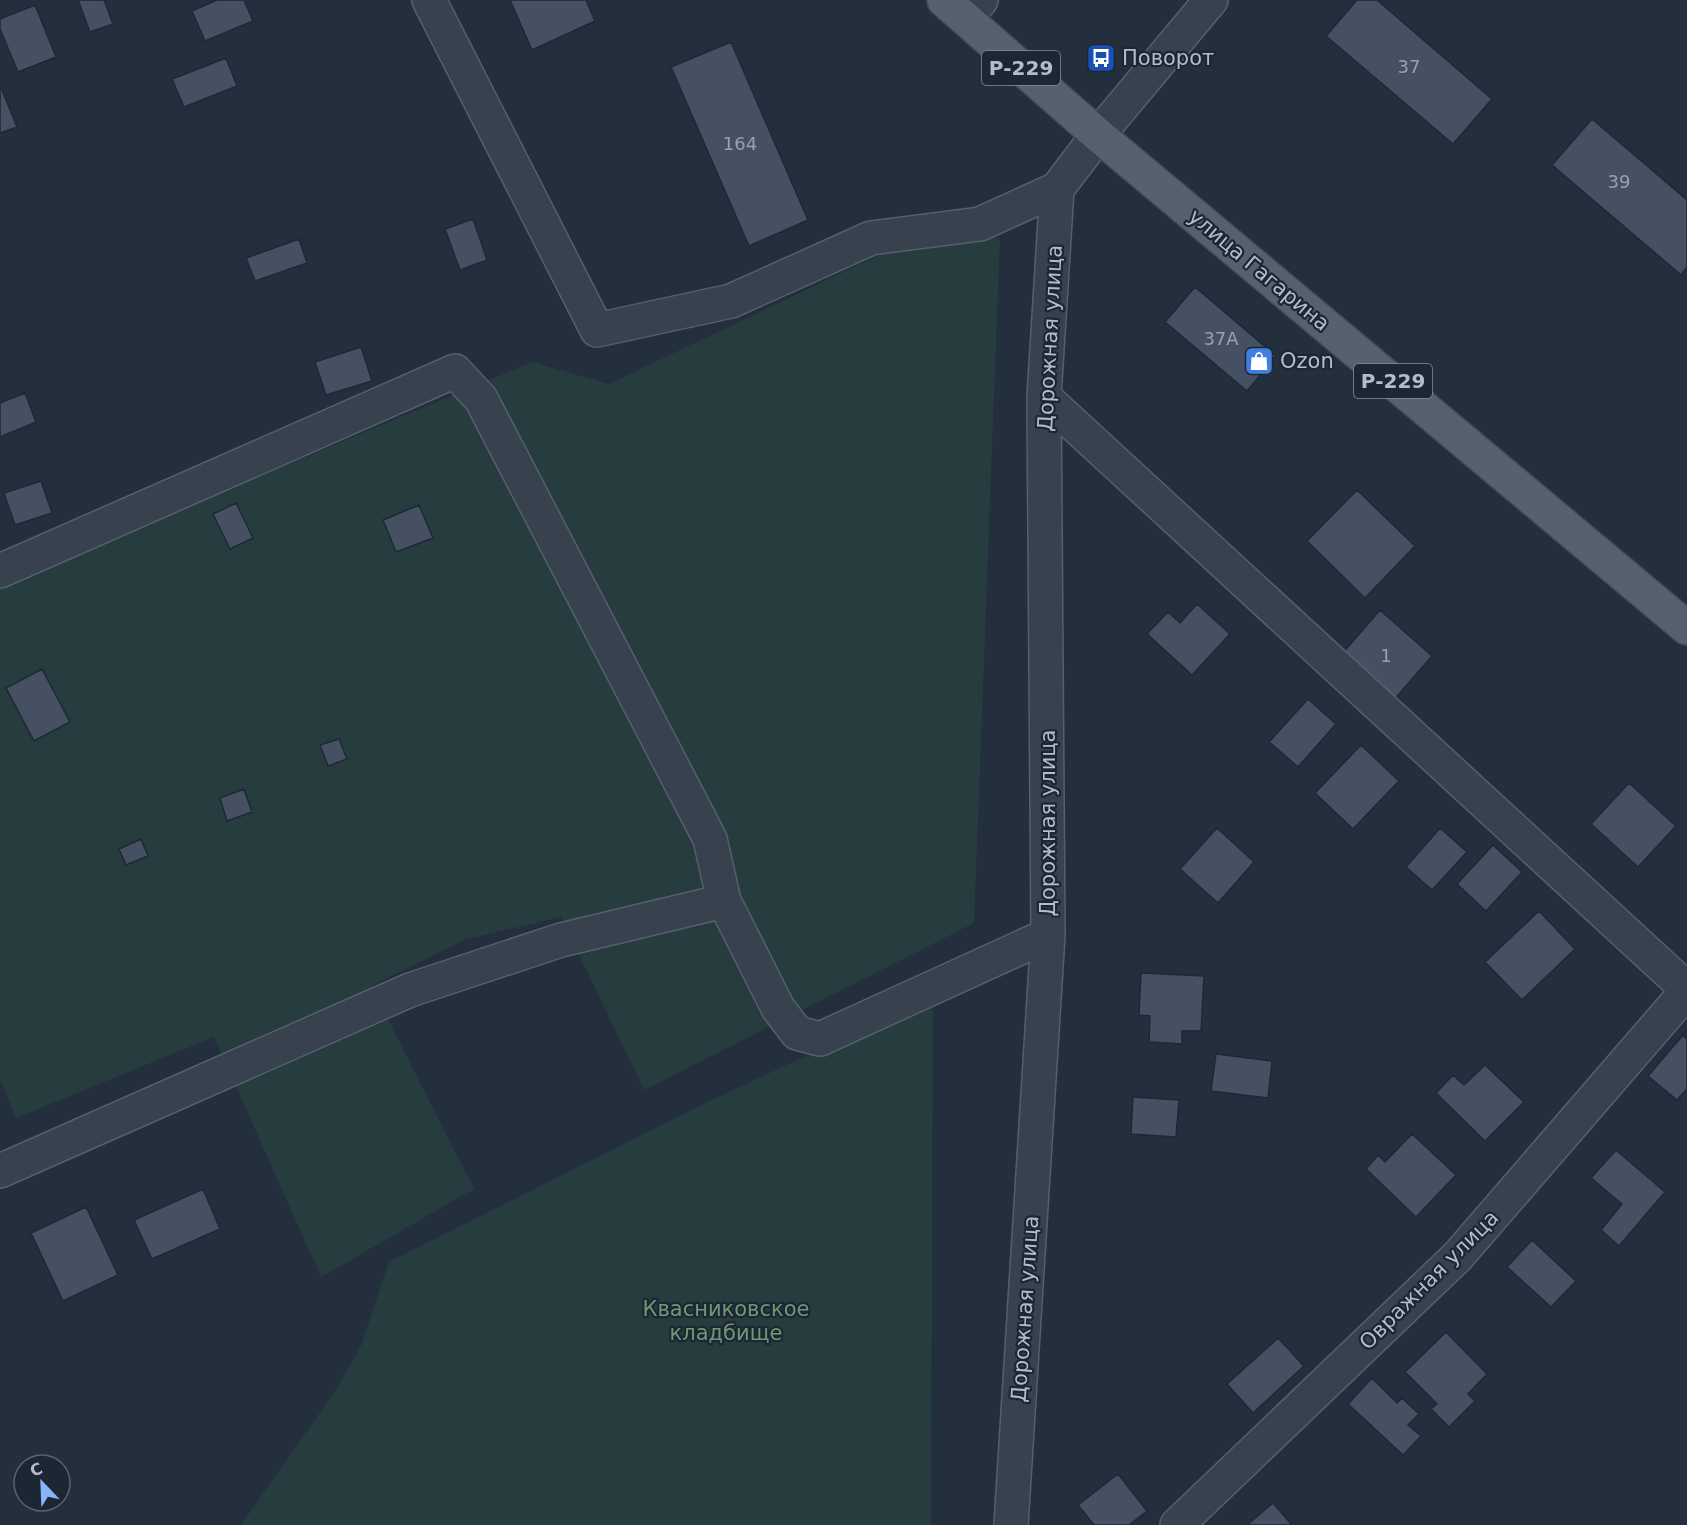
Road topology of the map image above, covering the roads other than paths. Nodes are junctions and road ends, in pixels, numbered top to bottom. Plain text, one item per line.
1 (429, 0) edge
2 (1211, 0) edge
3 (963, 6) edge
4 (1098, 135) junction
5 (1057, 189) junction
6 (1044, 397) junction
7 (0, 571) edge
8 (1687, 628) edge
9 (724, 901) junction
10 (1048, 935) junction
11 (1687, 990) edge
12 (0, 1171) edge
13 (1011, 1525) edge
14 (1177, 1525) edge

1 - 5 street
2 - 4 street
3 - 4 main road, улица Гагарина / Р-229
4 - 5 street
4 - 8 main road, улица Гагарина / Р-229
5 - 6 street, Дорожная улица
6 - 10 street, Дорожная улица
6 - 11 street
7 - 9 street
9 - 10 street
9 - 12 street
10 - 13 street, Дорожная улица
11 - 14 street, Овражная улица

